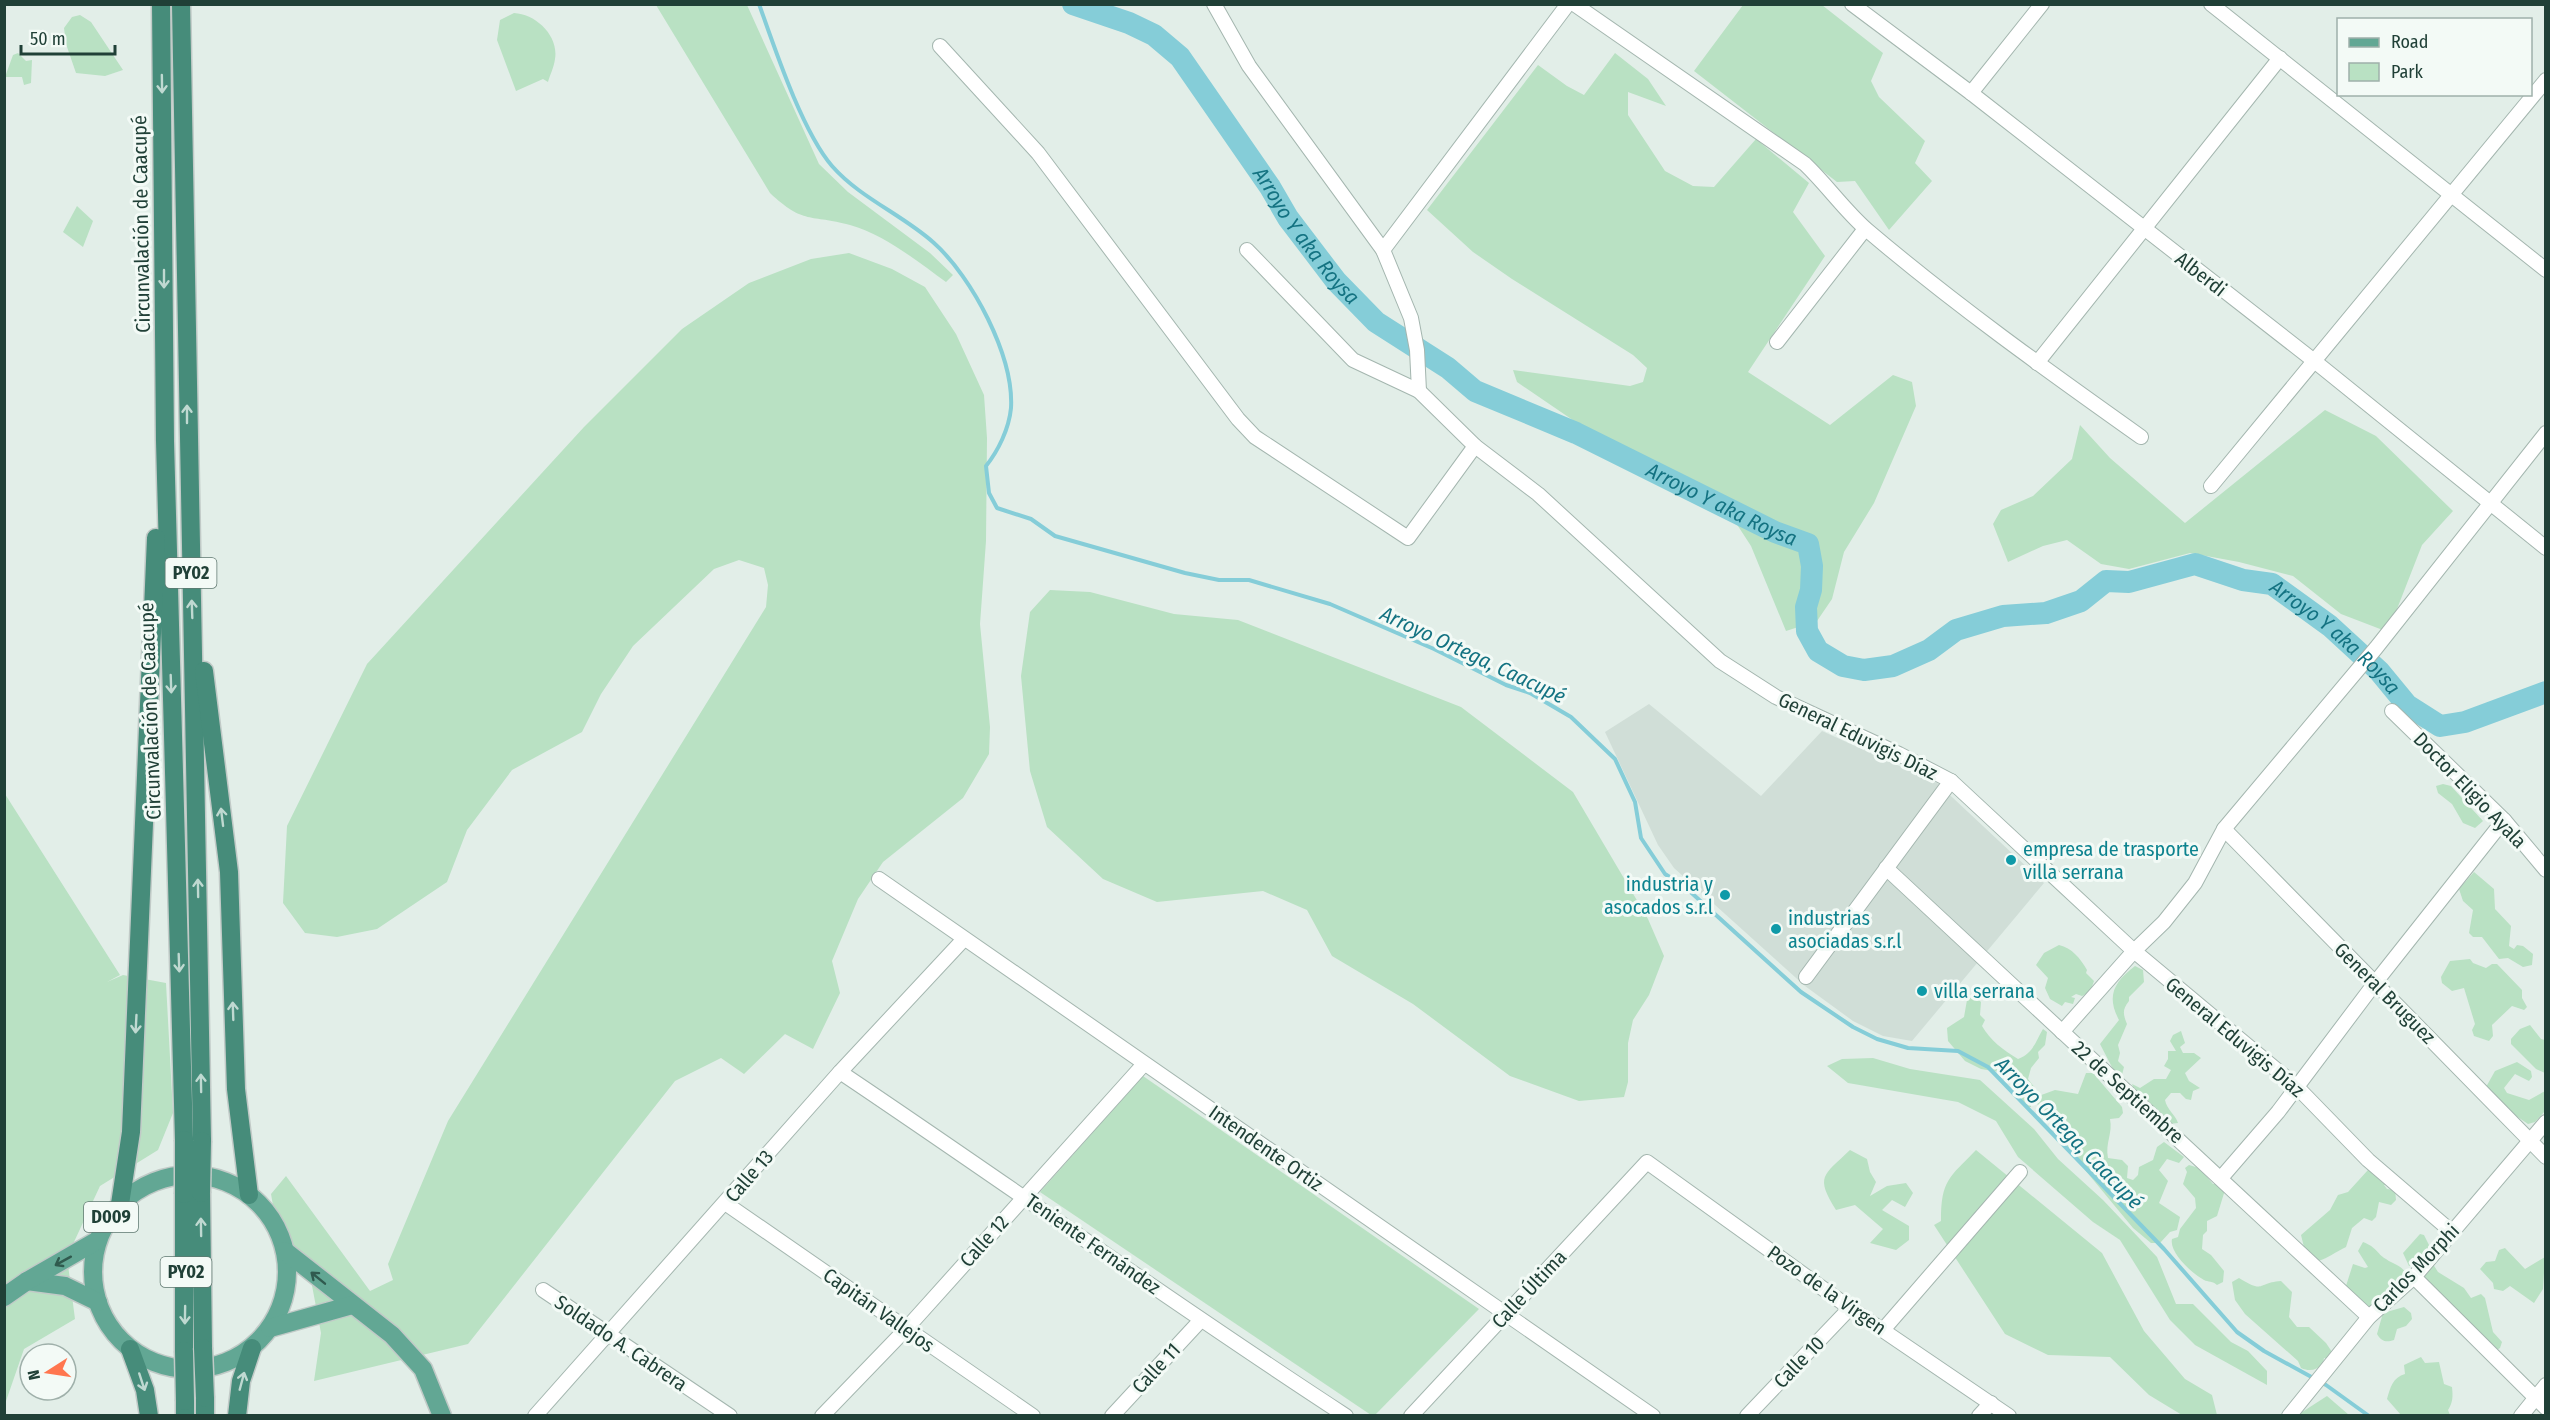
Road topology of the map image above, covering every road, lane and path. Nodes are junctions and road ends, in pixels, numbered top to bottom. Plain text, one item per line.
1 (161, 4) edge
2 (181, 4) edge
3 (1214, 4) edge
4 (1568, 4) edge
5 (1574, 4) edge
6 (1852, 4) edge
7 (2042, 4) edge
8 (2211, 4) edge
9 (940, 46) dead end
10 (2280, 58) junction
11 (2546, 80) edge
12 (1971, 93) junction
13 (2451, 196) junction
14 (1865, 229) junction
15 (2144, 230) junction
16 (1247, 250) dead end
17 (1383, 250) junction
18 (2546, 270) edge
19 (1777, 342) dead end
20 (2313, 360) junction
21 (2037, 363) junction
22 (1419, 391) junction
23 (2546, 433) edge
24 (2141, 437) dead end
25 (165, 441) junction
26 (1475, 446) junction
27 (2211, 486) dead end
28 (2488, 503) junction
29 (2546, 548) edge
30 (193, 636) junction
31 (2392, 711) dead end
32 (1951, 781) junction
33 (2504, 820) junction
34 (2224, 829) junction
35 (1886, 868) junction
36 (2546, 870) edge
37 (879, 879) dead end
38 (964, 939) junction
39 (2134, 951) junction
40 (1806, 977) dead end
41 (2375, 983) junction
42 (2062, 1032) junction
43 (1144, 1064) junction
44 (840, 1072) junction
45 (2296, 1086) junction
46 (2546, 1122) edge
47 (193, 1141) junction
48 (2530, 1141) junction
49 (2546, 1157) edge
50 (1647, 1162) joint
51 (2020, 1172) dead end
52 (2221, 1178) junction
53 (192, 1194) junction
54 (249, 1195) junction
55 (1025, 1196) junction
56 (725, 1203) junction
57 (120, 1204) junction
58 (2452, 1232) junction
59 (98, 1240) junction
60 (285, 1251) junction
61 (2414, 1277) junction
62 (27, 1281) junction
63 (543, 1290) dead end
64 (4, 1297) edge
65 (98, 1302) junction
66 (352, 1305) junction
67 (1850, 1308) junction
68 (1506, 1313) junction
69 (2369, 1317) junction
70 (1200, 1321) junction
71 (270, 1328) junction
72 (906, 1329) junction
73 (1883, 1330) junction
74 (609, 1335) junction
75 (252, 1348) junction
76 (130, 1349) junction
77 (2546, 1385) edge
78 (2535, 1397) junction
79 (1991, 1403) junction
80 (205, 1407) edge
81 (185, 1408) edge
82 (2546, 1408) edge
83 (149, 1416) edge
84 (237, 1416) edge
85 (442, 1416) edge
86 (535, 1416) edge
87 (730, 1416) edge
88 (822, 1416) edge
89 (1033, 1416) edge
90 (1112, 1416) edge
91 (1346, 1416) edge
92 (1411, 1416) edge
93 (1653, 1416) edge
94 (1747, 1416) edge
95 (1979, 1416) edge
96 (2009, 1416) edge
97 (2289, 1416) edge
98 (2521, 1416) edge

1 -> 25 highway, Circunvalación de Caacupé / PY02
30 -> 2 highway, Circunvalación de Caacupé / PY02
3 - 17 street
4 - 17 street
5 - 14 street
6 - 12 street, Alberdi
7 - 12 street
8 - 10 street
9 - 26 street
10 - 13 street
10 - 15 street
11 - 13 street
12 - 15 street, Alberdi
13 - 18 street
13 - 20 street
14 - 19 street
14 - 21 street
15 - 20 street, Alberdi
15 - 21 street
16 - 22 street, General Eduvigis Díaz
17 - 22 street
20 - 27 street
20 - 28 street, Alberdi
21 - 24 street
22 - 26 street, General Eduvigis Díaz
23 - 28 street
25 -> 47 highway, Circunvalación de Caacupé / PY02
25 -> 57 highway
26 - 32 street, General Eduvigis Díaz
28 - 29 street, Alberdi
28 - 34 street
47 -> 30 highway, Circunvalación de Caacupé / PY02
54 -> 30 highway
31 - 33 street, Doctor Eligio Ayala
32 - 35 street
32 - 39 street, General Eduvigis Díaz
33 - 36 street, Doctor Eligio Ayala
33 - 41 street
34 - 39 street
34 - 41 street, General Bruguez
35 - 40 street
35 - 42 street, 22 de Septiembre
37 - 38 street, Intendente Ortiz
38 - 43 street, Intendente Ortiz
38 - 44 street, Calle 13
39 - 42 street
39 - 45 street, General Eduvigis Díaz
41 - 45 street
41 - 48 street, General Bruguez
42 - 52 street, 22 de Septiembre
43 - 55 street, Calle 12
43 - 68 street, Intendente Ortiz
44 - 55 street, Teniente Fernández
44 - 56 street, Calle 13
45 - 52 street
45 - 58 street, General Eduvigis Díaz
46 - 48 street, Carlos Morphi
47 - 53 highway, Circunvalación de Caacupé / PY02, bridge
48 - 49 street, General Bruguez
48 - 58 street, Carlos Morphi
50 - 67 street, Pozo de la Virgen
50 - 68 street, Calle Última
51 - 73 street
52 - 69 street, 22 de Septiembre
80 -> 53 highway, Circunvalación de Caacupé / PY02, bridge
53 -> 81 highway, Circunvalación de Caacupé / PY02, bridge
54 - 57 main road, D009
54 - 60 main road, D009
55 - 70 street, Teniente Fernández
55 - 72 street, Calle 12
56 - 72 street, Capitán Vallejos
56 - 74 street, Calle 13
57 - 59 main road, D009
58 - 61 street, Carlos Morphi
59 -> 62 main road, D009
59 - 65 main road, D009
66 -> 60 main road, D009
60 - 71 main road, D009
61 - 69 street, Carlos Morphi
61 - 78 street
62 - 64 main road, D009
62 - 65 main road
63 - 74 street, Soldado A. Cabrera
65 - 76 main road, D009
66 - 71 main road
66 - 85 main road, D009
67 - 73 street, Pozo de la Virgen
67 - 94 street, Calle 10
68 - 92 street, Calle Última
68 - 93 street, Intendente Ortiz
69 - 97 street, Carlos Morphi
70 - 90 street, Calle 11
70 - 91 street, Teniente Fernández
71 - 75 main road, D009
72 - 88 street, Calle 12
72 - 89 street, Capitán Vallejos
73 - 79 street, Pozo de la Virgen
74 - 86 street, Calle 13
74 - 87 street, Soldado A. Cabrera
75 - 76 main road, D009
84 -> 75 highway
76 -> 83 highway
77 - 78 street
78 - 82 street
78 - 98 street
79 - 95 street
79 - 96 street, Pozo de la Virgen

